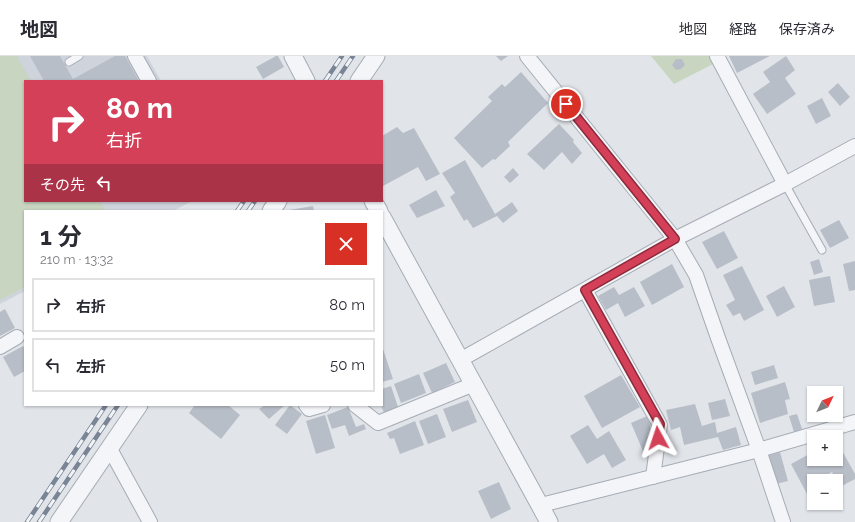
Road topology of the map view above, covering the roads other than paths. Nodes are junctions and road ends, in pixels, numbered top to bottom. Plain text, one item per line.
1 (79, 56) edge
2 (135, 56) edge
3 (293, 56) edge
4 (376, 56) edge
5 (527, 56) edge
6 (717, 56) edge
7 (69, 62) dead end
8 (148, 80) edge
9 (305, 80) edge
10 (360, 80) edge
11 (855, 146) edge
12 (786, 184) junction
13 (383, 219) edge
14 (675, 239) junction
15 (822, 250) dead end
16 (585, 290) junction
17 (17, 338) dead end
18 (0, 347) edge
19 (460, 360) junction
20 (474, 384) junction
21 (139, 406) edge
22 (307, 406) edge
23 (320, 406) edge
24 (355, 406) edge
25 (855, 422) edge
26 (110, 449) junction
27 (759, 450) junction
28 (653, 477) junction
29 (543, 517) edge
30 (59, 522) edge
31 (150, 522) edge
32 (783, 522) edge

1 - 7 lane
2 - 8 street
3 - 9 street
4 - 10 street
5 - 14 street
6 - 12 street
11 - 12 street
12 - 14 street
12 - 15 lane
13 - 19 street
14 - 16 street
14 - 27 street
16 - 19 street
16 - 28 street
17 - 18 street
19 - 20 street
20 - 24 street
20 - 29 street
21 - 26 street
22 - 23 street
25 - 27 street
26 - 30 street
26 - 31 street
27 - 28 street
27 - 32 street
28 - 29 street

